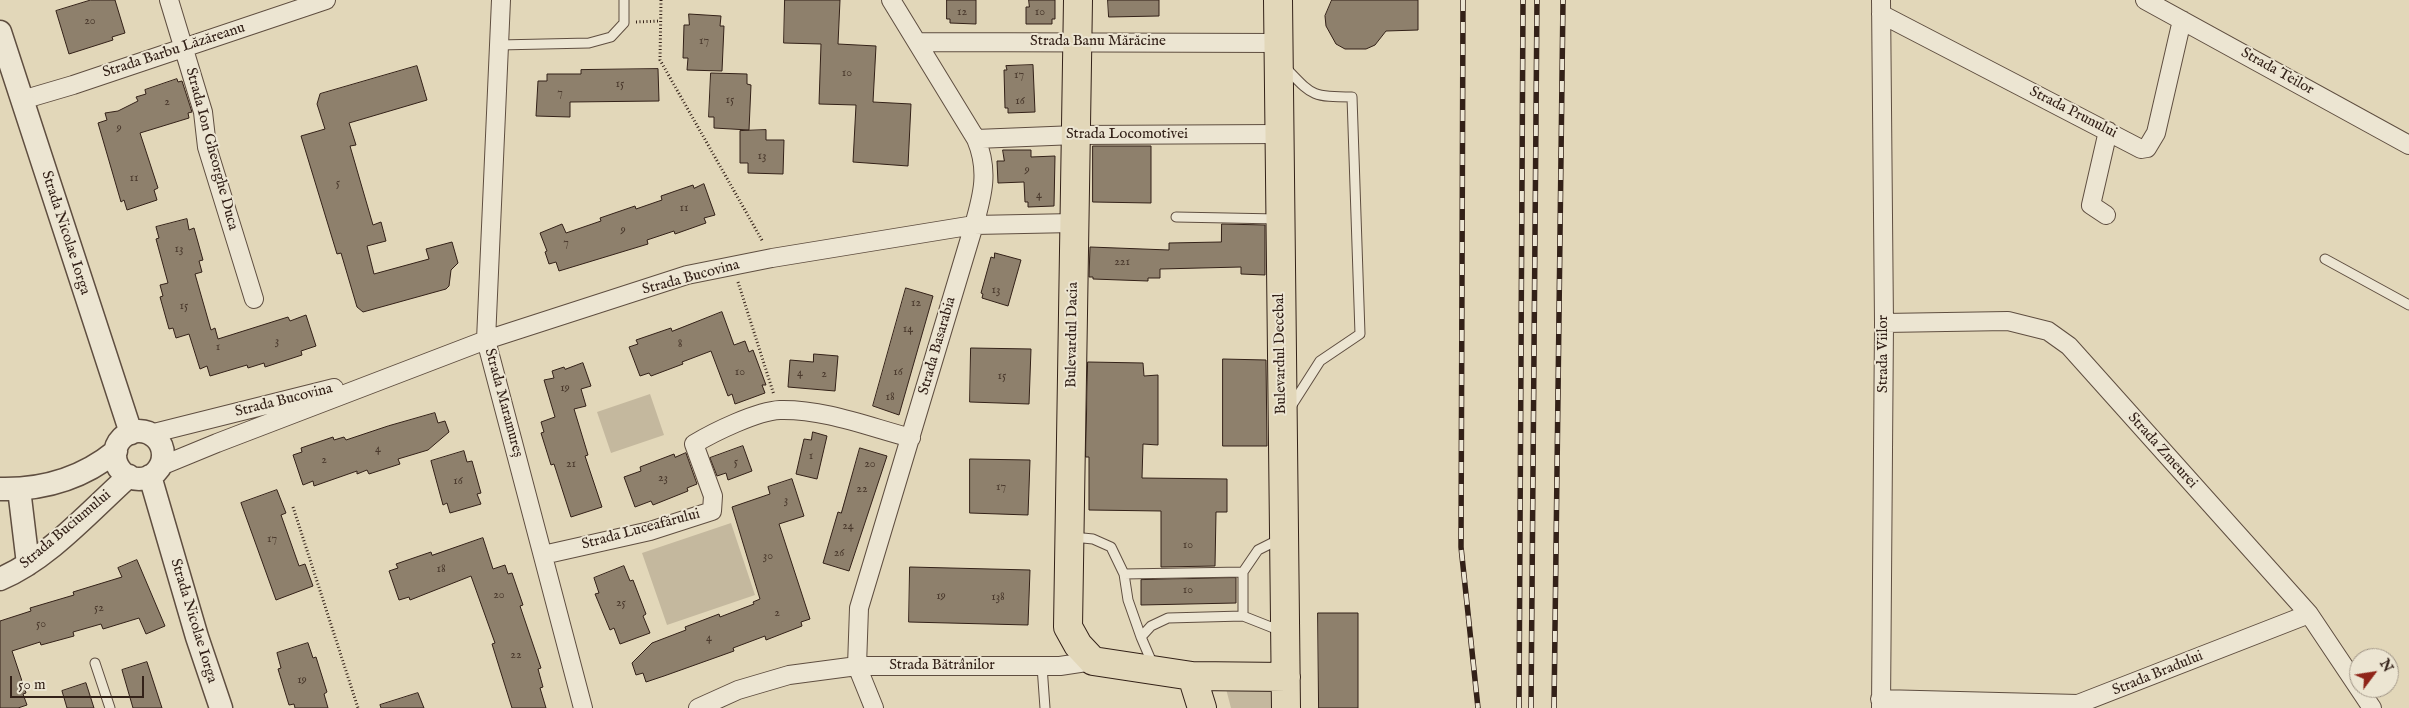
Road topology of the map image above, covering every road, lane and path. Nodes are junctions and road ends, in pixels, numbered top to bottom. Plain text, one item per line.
1 (169, 0) edge
2 (326, 0) edge
3 (501, 0) edge
4 (624, 0) edge
5 (661, 0) edge
6 (891, 0) edge
7 (1078, 0) edge
8 (1278, 0) edge
9 (2145, 0) edge
10 (1881, 7) edge
11 (2182, 20) junction
12 (660, 21) junction
13 (624, 23) junction
14 (0, 32) edge
15 (917, 42) junction
16 (1077, 42) junction
17 (499, 45) junction
18 (184, 49) junction
19 (1279, 52) junction
20 (22, 100) junction
21 (2108, 131) junction
22 (1279, 134) junction
23 (1076, 135) junction
24 (976, 139) junction
25 (2409, 145) edge
26 (2106, 215) dead end
27 (1176, 217) dead end
28 (1279, 220) junction
29 (1074, 223) junction
30 (974, 225) junction
31 (772, 258) junction
32 (2325, 258) dead end
33 (734, 265) junction
34 (254, 298) dead end
35 (2409, 305) edge
36 (1884, 324) junction
37 (486, 340) junction
38 (417, 367) junction
39 (778, 410) junction
40 (1282, 421) junction
41 (141, 433) junction
42 (911, 438) junction
43 (116, 451) junction
44 (146, 473) junction
45 (10, 489) edge
46 (293, 507) dead end
47 (1070, 536) junction
48 (1284, 537) junction
49 (543, 555) junction
50 (28, 564) junction
51 (1243, 572) junction
52 (1124, 574) junction
53 (0, 579) edge
54 (2309, 614) junction
55 (1243, 616) junction
56 (1286, 633) junction
57 (1141, 637) junction
58 (1093, 661) junction
59 (95, 663) dead end
60 (857, 666) junction
61 (1042, 666) junction
62 (1156, 671) junction
63 (1192, 676) junction
64 (1286, 677) junction
65 (1881, 704) edge
66 (110, 708) edge
67 (221, 708) edge
68 (358, 708) edge
69 (584, 708) edge
70 (698, 708) edge
71 (874, 708) edge
72 (1045, 708) edge
73 (1202, 708) edge
74 (1286, 708) edge
75 (2372, 708) edge

1 - 18 street, Strada Ion Gheorghe Duca
2 - 18 street, Strada Barbu Lăzăreanu
3 - 17 street, Strada Maramureș
4 - 13 lane
5 - 12 path
6 - 15 street, Strada Basarabia
7 - 16 main road, Bulevardul Dacia
8 - 19 main road, Bulevardul Decebal
9 - 11 street, Strada Teilor
10 - 21 street, Strada Prunului
10 - 36 street, Strada Viilor
11 - 21 street, Strada Prunului
11 - 25 street, Strada Teilor
12 - 13 path
12 - 31 path
13 - 17 lane
14 - 20 street, Strada Nicolae Iorga
15 - 16 street, Strada Banu Mărăcine
15 - 24 street, Strada Basarabia
16 - 19 street, Strada Banu Mărăcine
16 - 23 main road, Bulevardul Dacia
17 - 37 street, Strada Maramureș
18 - 20 street, Strada Barbu Lăzăreanu
18 - 34 street, Strada Ion Gheorghe Duca
19 - 22 main road, Bulevardul Decebal
19 - 40 lane
20 - 41 street, Strada Nicolae Iorga
21 - 26 street
22 - 23 street, Strada Locomotivei
22 - 28 main road, Bulevardul Decebal
23 - 24 street, Strada Locomotivei
23 - 29 main road, Bulevardul Dacia
24 - 30 street, Strada Basarabia
27 - 28 lane
28 - 40 main road, Bulevardul Decebal
29 - 30 street, Strada Bucovina
29 - 47 main road, Bulevardul Dacia
30 - 31 street, Strada Bucovina
30 - 42 street, Strada Basarabia
31 - 33 street, Strada Bucovina
32 - 35 lane
33 - 37 street, Strada Bucovina
33 - 39 path
36 - 54 street, Strada Zmeurei
36 - 65 street, Strada Viilor
37 - 38 street, Strada Bucovina
37 - 49 street, Strada Maramureș
38 - 41 street, Strada Bucovina
38 - 44 street, Strada Bucovina
39 - 42 street, Strada Luceafărului
39 - 49 street, Strada Luceafărului
40 - 48 main road, Bulevardul Decebal
41 - 43 street
41 - 44 street
42 - 60 street, Strada Basarabia
43 - 44 street
43 - 45 street
44 - 50 street, Strada Buciumului
44 - 67 street, Strada Nicolae Iorga
45 - 50 street
46 - 68 path
47 - 52 lane
47 - 58 main road, Bulevardul Dacia
48 - 51 lane
48 - 56 main road, Bulevardul Decebal
49 - 69 street, Strada Maramureș
50 - 53 street, Strada Buciumului
51 - 52 lane
51 - 55 lane
52 - 57 lane
54 - 65 street, Strada Bradului
54 - 75 street, Strada Zmeurei
55 - 56 lane
55 - 57 lane
56 - 64 main road, Bulevardul Decebal
57 - 62 lane
58 - 61 street, Strada Bătrânilor
58 - 62 main road, Strada Bătrânilor
59 - 66 lane
60 - 61 street, Strada Bătrânilor
60 - 70 street, Strada Bătrânilor
60 - 71 street, Strada Basarabia
61 - 72 lane
62 - 63 main road, Strada Bătrânilor
63 - 64 main road, Strada Bătrânilor
63 - 73 main road
64 - 74 main road, Bulevardul Decebal

